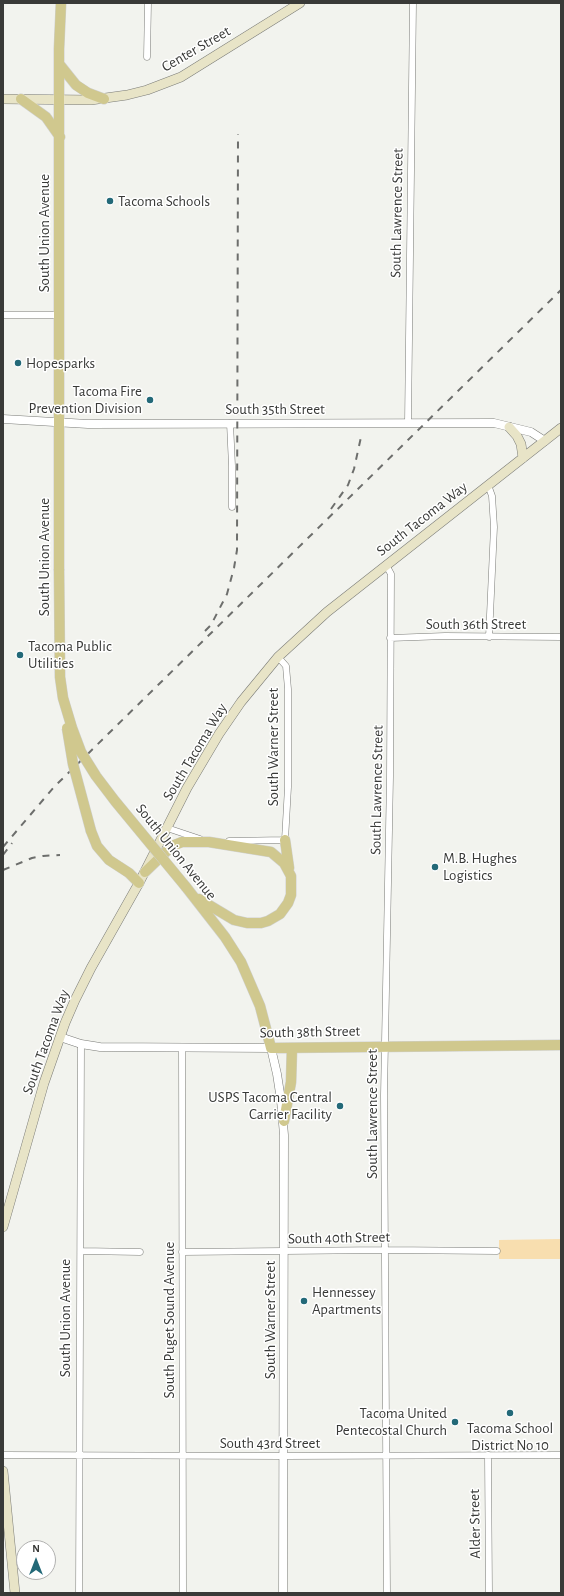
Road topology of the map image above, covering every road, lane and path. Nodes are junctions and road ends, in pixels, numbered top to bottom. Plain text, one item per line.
1 (61, 3) edge
2 (148, 3) edge
3 (300, 3) edge
4 (413, 3) edge
5 (148, 57) dead end
6 (60, 65) junction
7 (3, 99) edge
8 (20, 99) junction
9 (104, 99) junction
10 (59, 100) junction
11 (60, 137) junction
12 (3, 315) edge
13 (59, 315) junction
14 (3, 419) edge
15 (59, 422) junction
16 (230, 423) junction
17 (408, 423) junction
18 (509, 427) junction
19 (561, 428) edge
20 (545, 440) junction
21 (523, 458) junction
22 (488, 485) junction
23 (232, 507) dead end
24 (386, 565) junction
25 (489, 637) junction
26 (561, 637) edge
27 (390, 638) junction
28 (278, 657) junction
29 (64, 698) junction
30 (167, 828) junction
31 (285, 840) junction
32 (209, 842) junction
33 (289, 869) junction
34 (145, 872) junction
35 (139, 883) junction
36 (193, 896) junction
37 (60, 1037) junction
38 (81, 1044) junction
39 (561, 1045) edge
40 (385, 1046) junction
41 (182, 1047) junction
42 (271, 1048) junction
43 (292, 1048) junction
44 (284, 1121) junction
45 (3, 1227) edge
46 (385, 1250) junction
47 (497, 1251) dead end
48 (81, 1252) junction
49 (140, 1252) dead end
50 (182, 1252) junction
51 (284, 1252) junction
52 (3, 1455) edge
53 (80, 1455) junction
54 (488, 1455) junction
55 (561, 1455) edge
56 (182, 1456) junction
57 (283, 1456) junction
58 (386, 1456) junction
59 (3, 1471) edge
60 (15, 1593) edge
61 (79, 1593) edge
62 (183, 1593) edge
63 (283, 1593) edge
64 (387, 1593) edge
65 (489, 1593) edge

1 - 6 main road, South Union Avenue
2 - 5 street
3 - 9 main road, Center Street
4 - 17 street, South Lawrence Street
6 - 9 main road
6 - 10 main road, South Union Avenue
7 - 8 main road, Center Street
8 - 10 main road, Center Street
8 - 11 main road
9 - 10 main road, Center Street
10 - 11 main road, South Union Avenue
11 - 13 main road, South Union Avenue
12 - 13 street
13 - 15 main road, South Union Avenue
14 - 15 street, South 35th Street
15 - 16 street, South 35th Street
15 - 29 main road, South Union Avenue, bridge
16 - 17 street, South 35th Street
16 - 23 street
17 - 18 street, South 35th Street
18 - 20 street, South 35th Street
18 - 21 main road
19 - 20 main road, South Tacoma Way
20 - 21 main road, South Tacoma Way
21 - 22 main road, South Tacoma Way
22 - 24 main road, South Tacoma Way
22 - 25 street
24 - 27 street, South Lawrence Street
24 - 28 main road, South Tacoma Way
25 - 26 street, South 36th Street
25 - 27 street, South 36th Street
27 - 40 street, South Lawrence Street
28 - 30 main road, South Tacoma Way
28 - 31 street, South Warner Street
29 - 35 main road, bridge
29 - 36 main road, South Union Avenue, bridge
30 - 32 street
30 - 34 main road, South Tacoma Way
31 - 32 street
31 - 33 main road
32 - 33 main road
32 - 34 main road
33 - 36 main road
34 - 35 main road, South Tacoma Way
35 - 37 main road, South Tacoma Way
36 - 42 main road, South Union Avenue
37 - 38 street, South 38th Street
37 - 45 main road, South Tacoma Way
38 - 41 street, South 38th Street
38 - 48 street, South Union Avenue
39 - 40 main road, South 38th Street
40 - 43 main road, South 38th Street
40 - 46 street, South Lawrence Street
41 - 42 street, South 38th Street
41 - 50 street, South Puget Sound Avenue
42 - 43 main road, South 38th Street
42 - 44 street, South Warner Street
43 - 44 main road
44 - 51 street, South Warner Street
46 - 47 street, South 40th Street
46 - 51 street, South 40th Street
46 - 58 street, South Lawrence Street
48 - 49 street
48 - 53 street, South Union Avenue
50 - 51 street, South 40th Street
50 - 56 street, South Puget Sound Avenue
51 - 57 street, South Warner Street
52 - 53 street, South 43rd Street
53 - 56 street, South 43rd Street
53 - 61 street, South Union Avenue
54 - 55 street, South 43rd Street
54 - 58 street, South 43rd Street
54 - 65 street, Alder Street
56 - 57 street, South 43rd Street
56 - 62 street, South Puget Sound Avenue
57 - 58 street, South 43rd Street
57 - 63 street, South Warner Street
58 - 64 street, South Lawrence Street
59 - 60 main road

